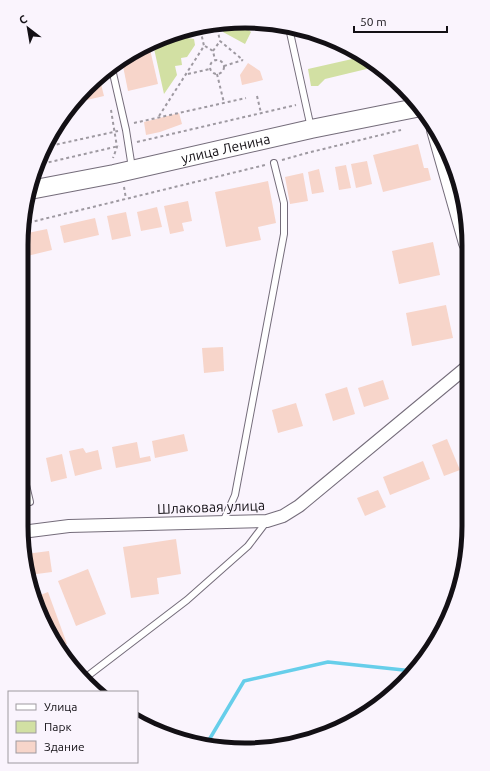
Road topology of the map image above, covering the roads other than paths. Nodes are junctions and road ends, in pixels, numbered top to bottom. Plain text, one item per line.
1 (290, 33) edge
2 (113, 73) edge
3 (413, 109) edge
4 (311, 129) junction
5 (274, 163) road end
6 (445, 163) edge
7 (132, 170) junction
8 (35, 189) edge
9 (459, 212) edge
10 (462, 371) edge
11 (28, 494) edge
12 (30, 502) dead end
13 (267, 521) junction
14 (223, 522) junction
15 (28, 531) edge
16 (88, 675) edge

1 - 4 lane
2 - 7 lane
3 - 4 main road, улица Ленина
4 - 7 main road, улица Ленина
5 - 14 lane
6 - 9 main road
7 - 8 main road, улица Ленина
10 - 13 street, Шлаковая улица
11 - 12 lane
13 - 14 street, Шлаковая улица
13 - 16 lane
14 - 15 street, Шлаковая улица

